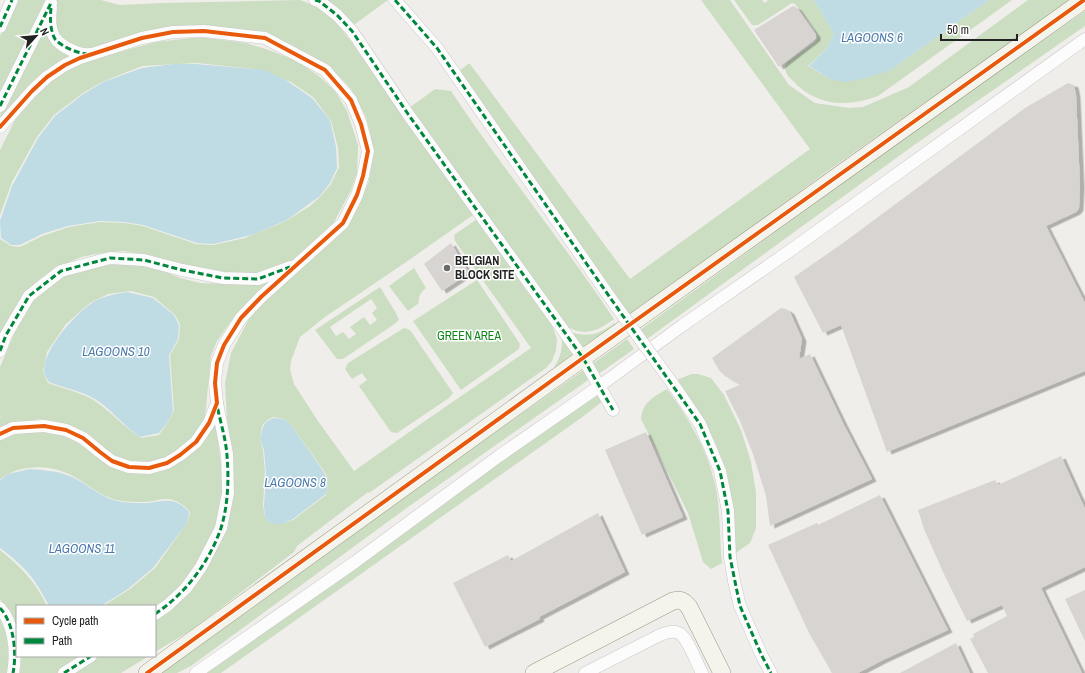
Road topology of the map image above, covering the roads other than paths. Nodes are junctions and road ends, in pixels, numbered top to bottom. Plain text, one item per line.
1 (12, 0) edge
2 (315, 0) edge
3 (395, 0) edge
4 (1084, 0) edge
5 (52, 1) edge
6 (0, 26) edge
7 (1085, 39) edge
8 (100, 52) junction
9 (0, 106) edge
10 (4, 123) edge
11 (298, 265) junction
12 (0, 351) edge
13 (583, 358) junction
14 (599, 386) junction
15 (216, 403) junction
16 (613, 410) dead end
17 (0, 434) edge
18 (0, 608) edge
19 (156, 613) edge
20 (89, 657) edge
21 (13, 673) edge
22 (64, 673) edge
23 (146, 673) edge
24 (196, 673) edge
25 (534, 673) edge
26 (586, 673) edge
27 (702, 673) edge
28 (722, 673) edge
29 (771, 673) edge

1 - 6 street
2 - 13 street
3 - 29 street, bridge
4 - 13 street
5 - 8 street
5 - 9 street
7 - 14 street
8 - 10 street
8 - 11 street
11 - 12 street
11 - 15 street
13 - 14 street
13 - 23 street
14 - 16 street
14 - 24 street
15 - 17 street
15 - 19 street
18 - 21 street
20 - 22 street
25 - 28 street
26 - 27 street

